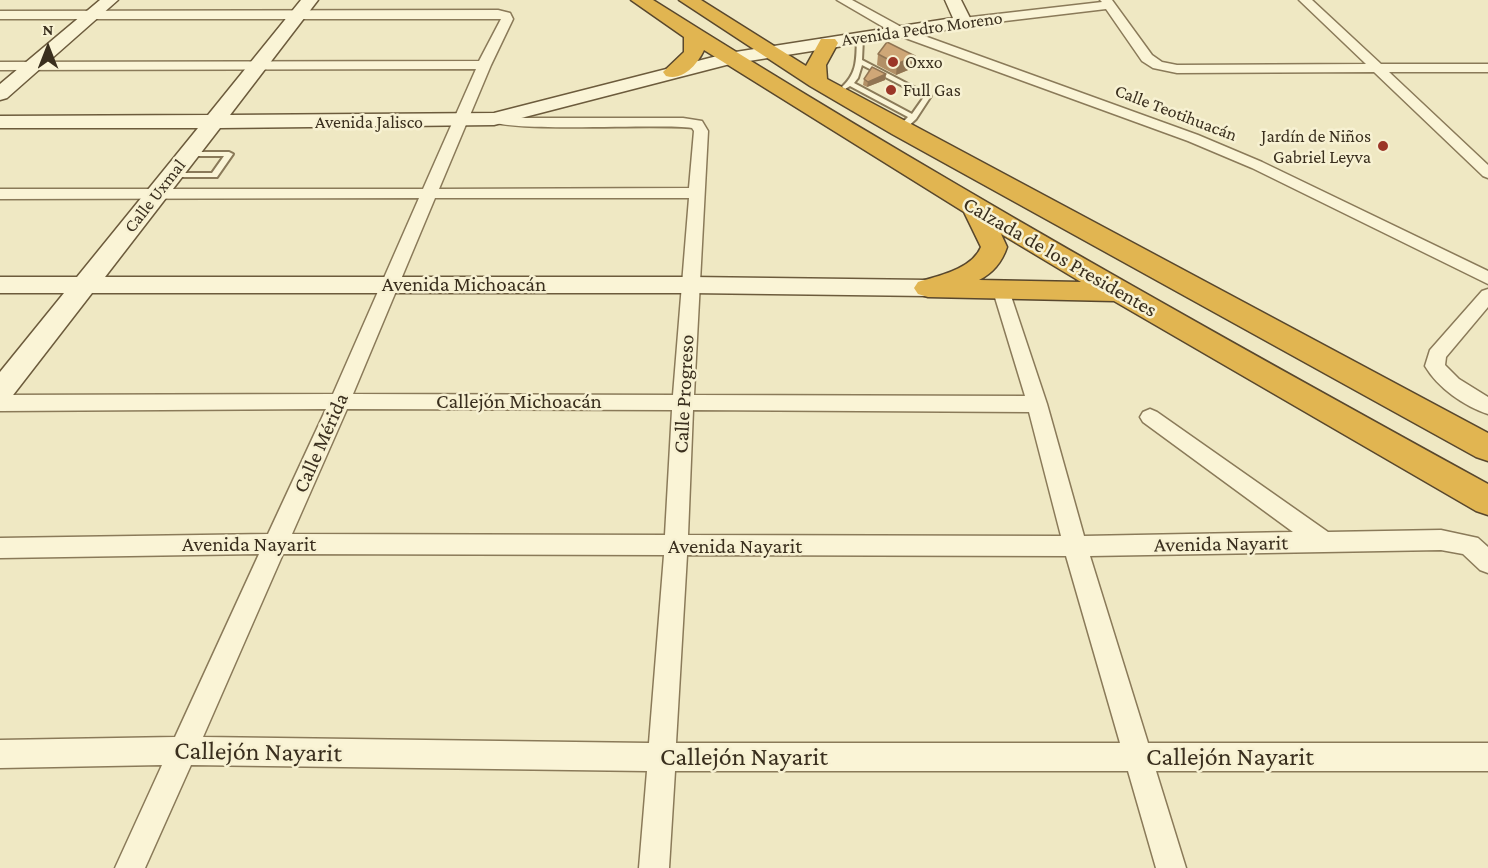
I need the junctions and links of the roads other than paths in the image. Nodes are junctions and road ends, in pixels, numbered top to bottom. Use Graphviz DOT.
graph roads {
  1 [pos="110,0"];
  2 [pos="640,0"];
  3 [pos="688,0"];
  4 [pos="843,0"];
  5 [pos="953,0"];
  6 [pos="1305,0"];
  7 [pos="1107,3"];
  8 [pos="304,8"];
  9 [pos="0,15"];
  10 [pos="94,15"];
  11 [pos="963,22"];
  12 [pos="901,32"];
  13 [pos="693,35"];
  14 [pos="860,38"];
  15 [pos="828,43"];
  16 [pos="771,51"];
  17 [pos="729,59"];
  18 [pos="859,61"];
  19 [pos="484,65"];
  20 [pos="0,66"];
  21 [pos="33,66"];
  22 [pos="257,66"];
  23 [pos="1375,68"];
  24 [pos="1488,68"];
  25 [pos="673,72"];
  26 [pos="834,86"];
  27 [pos="0,94"];
  28 [pos="494,118"];
  29 [pos="461,121"];
  30 [pos="0,122"];
  31 [pos="212,123"];
  32 [pos="906,123"];
  33 [pos="188,154"];
  34 [pos="1488,173"];
  35 [pos="171,175"];
  36 [pos="429,192"];
  37 [pos="696,193"];
  38 [pos="0,194"];
  39 [pos="156,194"];
  40 [pos="975,208"];
  41 [pos="1488,278"];
  42 [pos="0,285"];
  43 [pos="86,285"];
  44 [pos="390,285"];
  45 [pos="691,285"];
  46 [pos="928,288"];
  47 [pos="1002,291"];
  48 [pos="1119,292"];
  49 [pos="1488,295"];
  50 [pos="0,392"];
  51 [pos="340,401"];
  52 [pos="0,403"];
  53 [pos="683,403"];
  54 [pos="1037,404"];
  55 [pos="1488,406"];
  56 [pos="1149,417"];
  57 [pos="1488,448"];
  58 [pos="1488,501"];
  59 [pos="1324,542"];
  60 [pos="276,544"];
  61 [pos="1075,546"];
  62 [pos="676,547"];
  63 [pos="0,548"];
  64 [pos="1488,563"];
  65 [pos="182,751"];
  66 [pos="0,754"];
  67 [pos="660,757"];
  68 [pos="1137,758"];
  69 [pos="1488,758"];
  70 [pos="130,868"];
  71 [pos="654,868"];
  72 [pos="1171,868"];
  1 -- 10 [label="street"];
  2 -- 13 [label="highway, Calzada de los Presidentes"];
  3 -- 16 [label="highway, Calzada de los Presidentes"];
  4 -- 12 [label="street, Calle Teotihuacán"];
  5 -- 11 [label="street"];
  6 -- 23 [label="street"];
  7 -- 11 [label="street, Avenida Pedro Moreno"];
  7 -- 23 [label="street"];
  8 -- 10 [label="street"];
  8 -- 19 [label="street, Calle Mérida"];
  8 -- 22 [label="street, Calle Uxmal"];
  9 -- 10 [label="street"];
  10 -- 21 [label="street"];
  11 -- 12 [label="street, Avenida Pedro Moreno"];
  12 -- 14 [label="street, Avenida Pedro Moreno"];
  12 -- 41 [label="street, Calle Teotihuacán"];
  13 -- 17 [label="highway, Calzada de los Presidentes"];
  13 -- 25 [label="highway"];
  14 -- 15 [label="street, Avenida Pedro Moreno"];
  14 -- 18 [label="lane"];
  15 -- 16 [label="street, Avenida Pedro Moreno"];
  15 -- 26 [label="highway"];
  16 -- 17 [label="street, Avenida Pedro Moreno"];
  16 -- 26 [label="highway, Calzada de los Presidentes"];
  17 -- 25 [label="street, Avenida Jalisco"];
  17 -- 40 [label="highway, Calzada de los Presidentes"];
  18 -- 26 [label="lane"];
  18 -- 32 [label="lane"];
  19 -- 22 [label="street"];
  19 -- 29 [label="street, Calle Mérida"];
  20 -- 21 [label="street"];
  21 -- 22 [label="street"];
  21 -- 27 [label="street"];
  22 -- 31 [label="street, Calle Uxmal"];
  23 -- 24 [label="street"];
  23 -- 34 [label="street"];
  25 -- 28 [label="street, Avenida Jalisco"];
  26 -- 32 [label="highway, Calzada de los Presidentes"];
  28 -- 29 [label="street, Avenida Jalisco"];
  28 -- 37 [label="street, Calle Progreso"];
  29 -- 31 [label="street, Avenida Jalisco"];
  29 -- 36 [label="street, Calle Mérida"];
  30 -- 31 [label="street, Avenida Jalisco"];
  31 -- 33 [label="street, Calle Uxmal"];
  32 -- 57 [label="highway, Calzada de los Presidentes"];
  33 -- 35 [label="street, Calle Uxmal"];
  33 -- 35 [label="lane"];
  35 -- 39 [label="street, Calle Uxmal"];
  36 -- 37 [label="street"];
  36 -- 39 [label="street"];
  36 -- 44 [label="street, Calle Mérida"];
  37 -- 45 [label="street, Calle Progreso"];
  38 -- 39 [label="street"];
  39 -- 43 [label="street, Calle Uxmal"];
  40 -- 46 [label="highway"];
  40 -- 48 [label="highway, Calzada de los Presidentes"];
  42 -- 43 [label="street, Avenida Michoacán"];
  43 -- 44 [label="street, Avenida Michoacán"];
  43 -- 50 [label="street, Calle Uxmal"];
  44 -- 45 [label="street, Avenida Michoacán"];
  44 -- 51 [label="street, Calle Mérida"];
  45 -- 46 [label="street, Avenida Michoacán"];
  45 -- 53 [label="street, Calle Progreso"];
  46 -- 47 [label="highway"];
  47 -- 48 [label="highway"];
  47 -- 54 [label="street"];
  48 -- 58 [label="highway, Calzada de los Presidentes"];
  49 -- 55 [label="street"];
  51 -- 52 [label="street, Callejón Michoacán"];
  51 -- 53 [label="street, Callejón Michoacán"];
  51 -- 60 [label="street, Calle Mérida"];
  53 -- 54 [label="street, Callejón Michoacán"];
  53 -- 62 [label="street, Calle Progreso"];
  54 -- 61 [label="street"];
  56 -- 59 [label="street"];
  59 -- 61 [label="street, Avenida Nayarit"];
  59 -- 64 [label="street, Avenida Nayarit"];
  60 -- 62 [label="street, Avenida Nayarit"];
  60 -- 63 [label="street, Avenida Nayarit"];
  60 -- 65 [label="street, Calle Mérida"];
  61 -- 62 [label="street, Avenida Nayarit"];
  61 -- 68 [label="street"];
  62 -- 67 [label="street, Calle Progreso"];
  65 -- 66 [label="street, Callejón Nayarit"];
  65 -- 67 [label="street, Callejón Nayarit"];
  65 -- 70 [label="street, Calle Mérida"];
  67 -- 68 [label="street, Callejón Nayarit"];
  67 -- 71 [label="street, Calle Progreso"];
  68 -- 69 [label="street, Callejón Nayarit"];
  68 -- 72 [label="street"];
}
